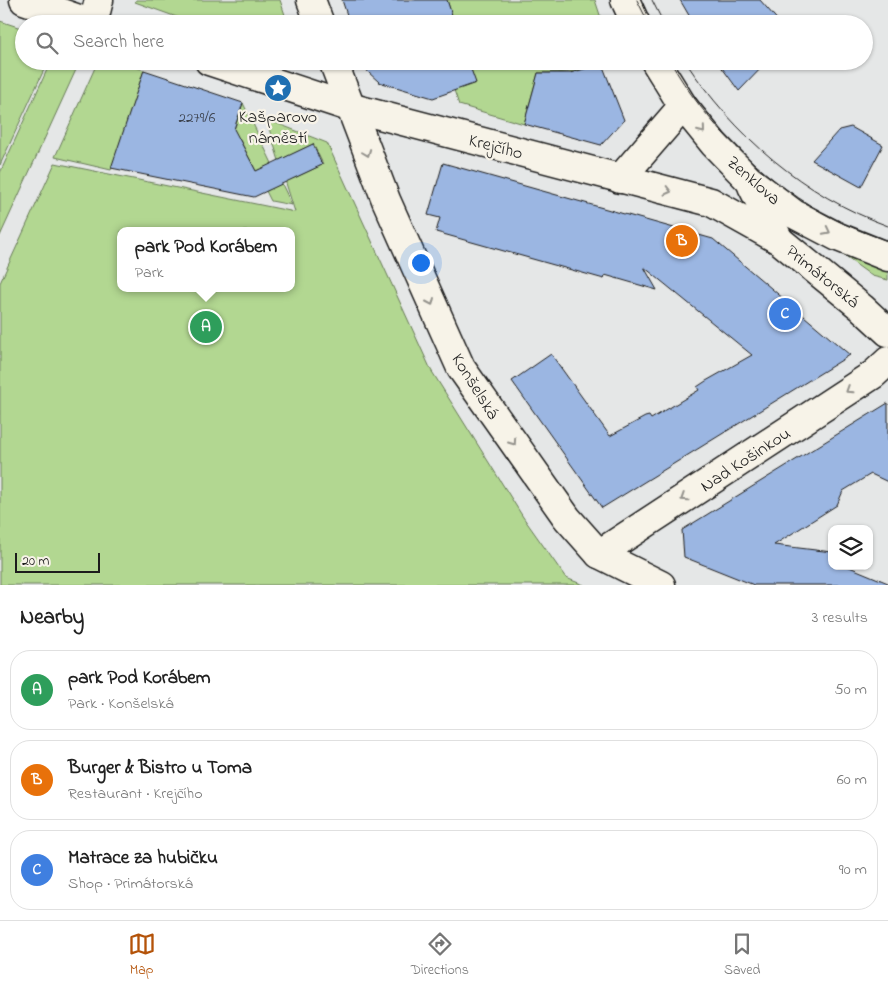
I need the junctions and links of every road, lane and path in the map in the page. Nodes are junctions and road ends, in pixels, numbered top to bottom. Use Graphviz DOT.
graph roads {
  1 [pos="24,0"];
  2 [pos="99,0"];
  3 [pos="311,0"];
  4 [pos="625,0"];
  5 [pos="67,15"];
  6 [pos="95,15"];
  7 [pos="317,15"];
  8 [pos="632,15"];
  9 [pos="236,70"];
  10 [pos="336,70"];
  11 [pos="661,70"];
  12 [pos="683,106"];
  13 [pos="349,107"];
  14 [pos="620,179"];
  15 [pos="749,180"];
  16 [pos="779,240"];
  17 [pos="888,257"];
  18 [pos="888,332"];
  19 [pos="888,361"];
  20 [pos="599,554"];
  21 [pos="661,585"];
  1 -- 5 [label="street"];
  2 -- 6 [label="street"];
  3 -- 7 [label="street"];
  4 -- 8 [label="street"];
  9 -- 13 [label="street, Krejčího"];
  10 -- 13 [label="street"];
  11 -- 12 [label="street, Zenklova"];
  12 -- 14 [label="street"];
  12 -- 15 [label="street, Zenklova, one-way"];
  13 -- 14 [label="street, Krejčího"];
  13 -- 20 [label="street, Konšelská, one-way"];
  14 -- 16 [label="street, Krejčího, one-way"];
  15 -- 16 [label="street"];
  15 -- 17 [label="street, Zenklova, one-way"];
  16 -- 18 [label="street, Primátorská"];
  19 -- 20 [label="street, Nad Košinkou, one-way"];
  20 -- 21 [label="street, Konšelská"];
}
